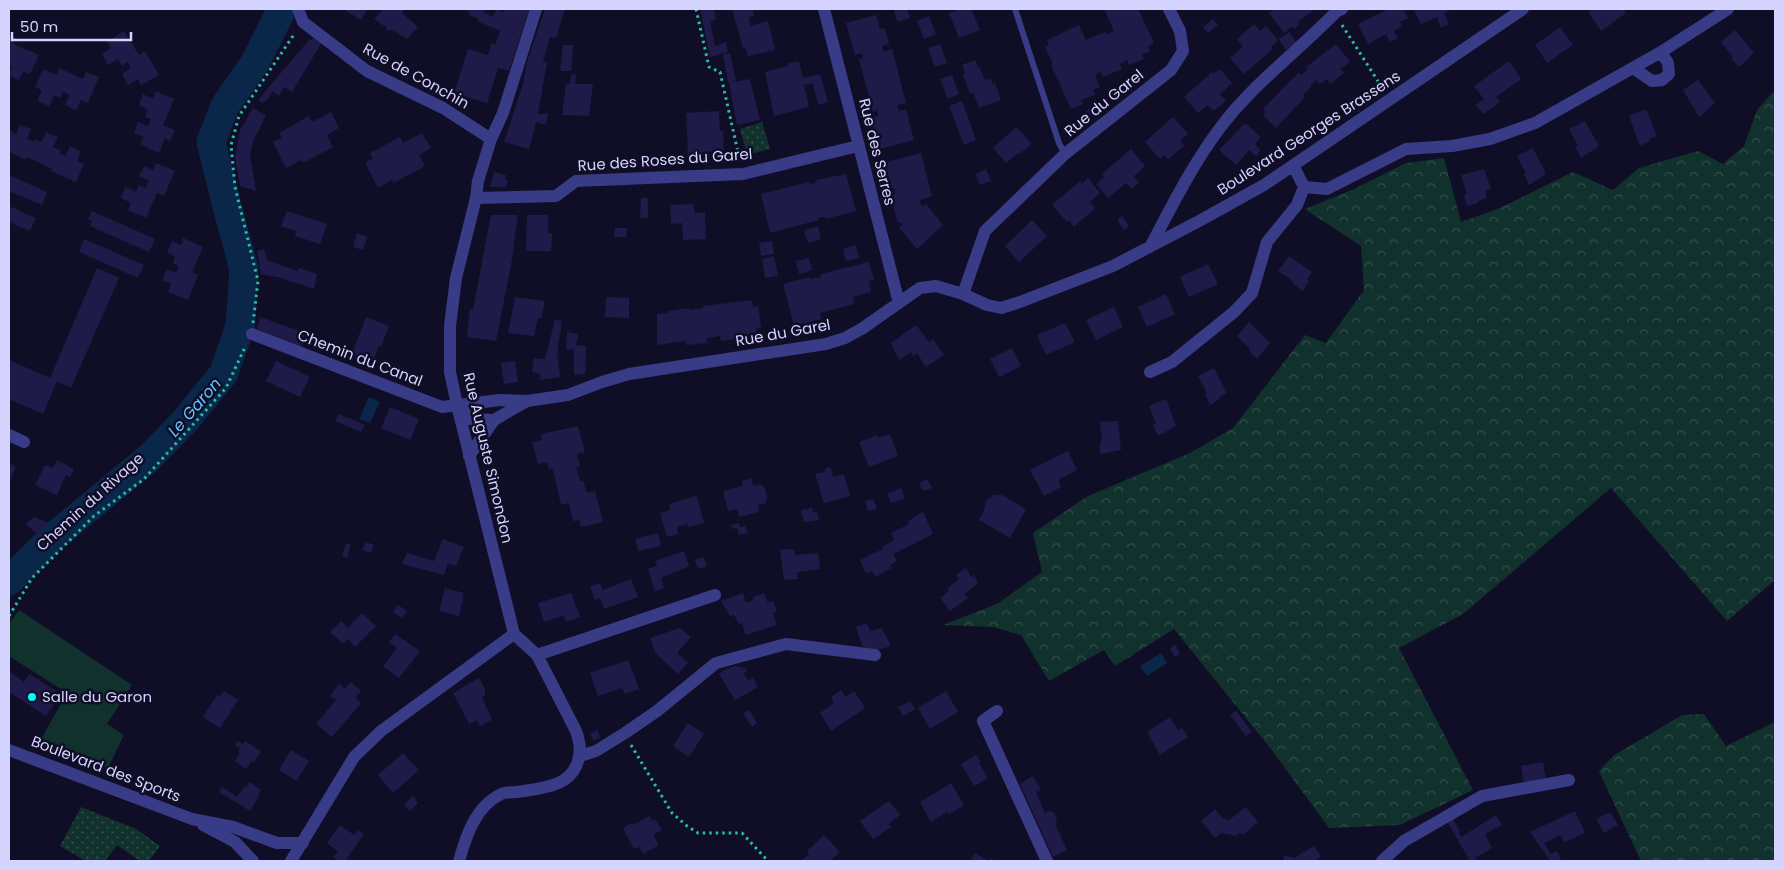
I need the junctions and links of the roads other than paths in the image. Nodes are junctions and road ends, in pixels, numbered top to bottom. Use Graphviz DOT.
graph roads {
  1 [pos="298,9"];
  2 [pos="536,9"];
  3 [pos="824,9"];
  4 [pos="1015,9"];
  5 [pos="1169,9"];
  6 [pos="1523,9"];
  7 [pos="1728,9"];
  8 [pos="1338,10"];
  9 [pos="1661,52"];
  10 [pos="1633,68"];
  11 [pos="491,139"];
  12 [pos="858,146"];
  13 [pos="1065,154"];
  14 [pos="1293,165"];
  15 [pos="1304,187"];
  16 [pos="476,198"];
  17 [pos="1150,246"];
  18 [pos="962,294"];
  19 [pos="899,303"];
  20 [pos="252,334"];
  21 [pos="1150,372"];
  22 [pos="526,401"];
  23 [pos="457,406"];
  24 [pos="494,420"];
  25 [pos="9,435"];
  26 [pos="24,442"];
  27 [pos="469,456"];
  28 [pos="715,595"];
  29 [pos="514,634"];
  30 [pos="537,655"];
  31 [pos="875,655"];
  32 [pos="997,711"];
  33 [pos="9,750"];
  34 [pos="580,756"];
  35 [pos="1569,780"];
  36 [pos="192,819"];
  37 [pos="303,843"];
  38 [pos="254,861"];
  39 [pos="291,861"];
  40 [pos="459,861"];
  41 [pos="1047,861"];
  42 [pos="1382,861"];
  1 -- 11 [label="street, Rue de Conchin"];
  2 -- 11 [label="street, Rue Auguste Simondon"];
  3 -- 12 [label="street, Rue des Serres"];
  4 -- 13 [label="lane"];
  5 -- 13 [label="street, Rue du Garel"];
  6 -- 14 [label="street, Boulevard Georges Brassens"];
  7 -- 9 [label="street"];
  8 -- 17 [label="street"];
  9 -- 10 [label="street"];
  9 -- 10 [label="street"];
  10 -- 15 [label="street"];
  11 -- 16 [label="street, Rue Auguste Simondon"];
  12 -- 16 [label="street, Rue des Roses du Garel"];
  12 -- 19 [label="street, Rue des Serres"];
  13 -- 18 [label="street, Rue du Garel"];
  14 -- 15 [label="street"];
  14 -- 17 [label="street, Boulevard Georges Brassens"];
  15 -- 21 [label="street"];
  16 -- 23 [label="street, Rue Auguste Simondon"];
  17 -- 18 [label="street, Boulevard Georges Brassens"];
  18 -- 19 [label="street, Rue du Garel"];
  19 -- 22 [label="street, Rue du Garel"];
  20 -- 23 [label="street, Chemin du Canal"];
  22 -- 23 [label="street, Rue du Garel"];
  22 -- 24 [label="street"];
  23 -- 24 [label="street"];
  23 -- 27 [label="street, Rue Auguste Simondon"];
  24 -- 27 [label="street"];
  25 -- 26 [label="street"];
  27 -- 29 [label="street, Rue Auguste Simondon"];
  28 -- 30 [label="street"];
  29 -- 30 [label="street"];
  29 -- 37 [label="street"];
  30 -- 34 [label="street"];
  31 -- 34 [label="street"];
  32 -- 41 [label="street"];
  33 -- 36 [label="street, Boulevard des Sports"];
  34 -- 40 [label="street"];
  35 -- 42 [label="street"];
  36 -- 37 [label="street, Boulevard des Sports"];
  36 -- 38 [label="street, Boulevard des Sports"];
  37 -- 39 [label="street"];
}
